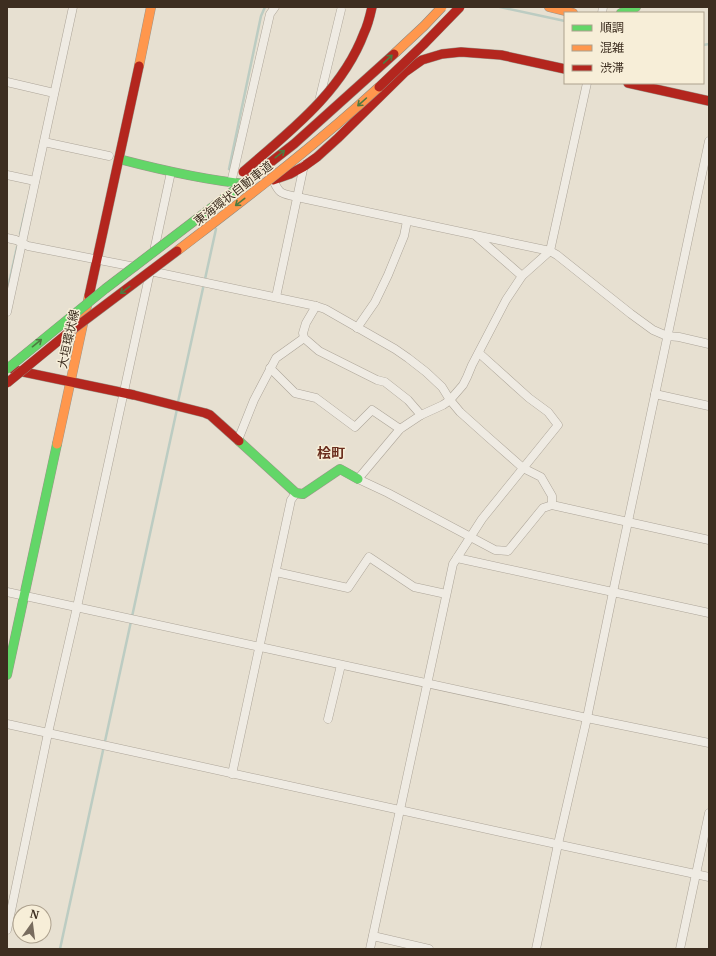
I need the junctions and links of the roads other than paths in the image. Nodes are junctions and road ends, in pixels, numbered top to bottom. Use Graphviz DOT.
graph roads {
  1 [pos="73,7"];
  2 [pos="151,7"];
  3 [pos="275,7"];
  4 [pos="372,7"];
  5 [pos="442,7"];
  6 [pos="460,7"];
  7 [pos="468,7"];
  8 [pos="549,7"];
  9 [pos="636,7"];
  10 [pos="341,10"];
  11 [pos="569,12"];
  12 [pos="624,12"];
  13 [pos="564,69"];
  14 [pos="389,78"];
  15 [pos="7,82"];
  16 [pos="587,84"];
  17 [pos="632,84"];
  18 [pos="54,93"];
  19 [pos="709,101"];
  20 [pos="709,141"];
  21 [pos="44,142"];
  22 [pos="109,156"];
  23 [pos="119,159"];
  24 [pos="304,167"];
  25 [pos="171,172"];
  26 [pos="7,175"];
  27 [pos="273,180"];
  28 [pos="35,181"];
  29 [pos="232,183"];
  30 [pos="297,197"];
  31 [pos="407,221"];
  32 [pos="475,235"];
  33 [pos="7,238"];
  34 [pos="22,243"];
  35 [pos="550,251"];
  36 [pos="97,260"];
  37 [pos="150,271"];
  38 [pos="522,276"];
  39 [pos="105,289"];
  40 [pos="276,298"];
  41 [pos="316,306"];
  42 [pos="7,312"];
  43 [pos="357,328"];
  44 [pos="667,336"];
  45 [pos="304,338"];
  46 [pos="709,344"];
  47 [pos="479,353"];
  48 [pos="270,368"];
  49 [pos="7,369"];
  50 [pos="70,382"];
  51 [pos="7,383"];
  52 [pos="123,393"];
  53 [pos="655,394"];
  54 [pos="450,400"];
  55 [pos="709,406"];
  56 [pos="421,415"];
  57 [pos="400,429"];
  58 [pos="238,440"];
  59 [pos="523,468"];
  60 [pos="358,478"];
  61 [pos="296,493"];
  62 [pos="552,505"];
  63 [pos="628,522"];
  64 [pos="470,537"];
  65 [pos="709,540"];
  66 [pos="457,558"];
  67 [pos="276,572"];
  68 [pos="7,592"];
  69 [pos="613,592"];
  70 [pos="446,594"];
  71 [pos="24,596"];
  72 [pos="77,607"];
  73 [pos="709,613"];
  74 [pos="259,647"];
  75 [pos="341,665"];
  76 [pos="7,675"];
  77 [pos="427,683"];
  78 [pos="587,718"];
  79 [pos="328,719"];
  80 [pos="7,724"];
  81 [pos="48,734"];
  82 [pos="709,743"];
  83 [pos="232,774"];
  84 [pos="399,811"];
  85 [pos="709,813"];
  86 [pos="558,844"];
  87 [pos="696,874"];
  88 [pos="709,877"];
  89 [pos="7,930"];
  90 [pos="373,936"];
  91 [pos="370,949"];
  92 [pos="429,949"];
  93 [pos="536,949"];
  94 [pos="680,949"];
  1 -- 18 [label="street"];
  2 -- 23 [label="main road, 大垣環状線"];
  3 -- 29 [label="street"];
  4 -- 39 [label="main road, bridge"];
  39 -- 5 [label="main road, 東海環状自動車道, one-way, bridge"];
  6 -- 14 [label="main road, 東海環状自動車道, bridge"];
  7 -- 14 [label="main road, bridge"];
  8 -- 11 [label="main road"];
  9 -- 12 [label="main road"];
  10 -- 24 [label="street"];
  13 -- 24 [label="main road"];
  14 -- 51 [label="main road, 東海環状自動車道, one-way, bridge"];
  15 -- 18 [label="street"];
  16 -- 35 [label="street"];
  17 -- 19 [label="main road"];
  18 -- 21 [label="street"];
  20 -- 44 [label="street"];
  21 -- 22 [label="street"];
  21 -- 28 [label="street"];
  23 -- 25 [label="main road"];
  23 -- 36 [label="main road, 大垣環状線"];
  24 -- 27 [label="main road"];
  24 -- 30 [label="street"];
  25 -- 29 [label="main road"];
  25 -- 37 [label="street"];
  26 -- 28 [label="street"];
  27 -- 29 [label="main road"];
  27 -- 30 [label="street"];
  28 -- 34 [label="street"];
  30 -- 31 [label="street"];
  30 -- 40 [label="street"];
  31 -- 32 [label="street"];
  31 -- 43 [label="street"];
  32 -- 35 [label="street"];
  32 -- 38 [label="street"];
  33 -- 34 [label="street"];
  34 -- 36 [label="street"];
  34 -- 42 [label="street"];
  35 -- 38 [label="street"];
  35 -- 44 [label="street"];
  36 -- 37 [label="street"];
  36 -- 50 [label="main road, 大垣環状線"];
  37 -- 40 [label="street"];
  37 -- 52 [label="street"];
  38 -- 47 [label="street"];
  49 -- 39 [label="main road, 東海環状自動車道, one-way, bridge"];
  40 -- 41 [label="street"];
  41 -- 43 [label="street"];
  41 -- 45 [label="street"];
  43 -- 54 [label="street"];
  44 -- 46 [label="street"];
  44 -- 53 [label="street"];
  45 -- 48 [label="street"];
  45 -- 56 [label="street"];
  47 -- 54 [label="street"];
  47 -- 59 [label="street"];
  48 -- 57 [label="street"];
  48 -- 58 [label="street"];
  49 -- 50 [label="main road"];
  50 -- 52 [label="main road"];
  50 -- 71 [label="main road, 大垣環状線"];
  52 -- 58 [label="main road"];
  52 -- 72 [label="street"];
  53 -- 55 [label="street"];
  53 -- 63 [label="street"];
  54 -- 56 [label="street"];
  54 -- 59 [label="street"];
  56 -- 57 [label="street"];
  57 -- 60 [label="street"];
  58 -- 61 [label="main road"];
  59 -- 62 [label="street"];
  59 -- 64 [label="street"];
  60 -- 61 [label="main road"];
  60 -- 64 [label="street"];
  61 -- 67 [label="street"];
  62 -- 63 [label="street"];
  62 -- 64 [label="street"];
  63 -- 65 [label="street"];
  63 -- 69 [label="street"];
  64 -- 66 [label="street"];
  66 -- 69 [label="street"];
  66 -- 70 [label="street"];
  67 -- 70 [label="street"];
  67 -- 74 [label="street"];
  68 -- 71 [label="street"];
  69 -- 73 [label="street"];
  69 -- 78 [label="street"];
  70 -- 77 [label="street"];
  71 -- 72 [label="street"];
  71 -- 76 [label="main road, 大垣環状線"];
  72 -- 74 [label="street"];
  72 -- 81 [label="street"];
  74 -- 75 [label="street"];
  74 -- 83 [label="street"];
  75 -- 77 [label="street"];
  75 -- 79 [label="street"];
  77 -- 78 [label="street"];
  77 -- 84 [label="street"];
  78 -- 82 [label="street"];
  78 -- 86 [label="street"];
  80 -- 81 [label="street"];
  81 -- 83 [label="street"];
  81 -- 89 [label="street"];
  83 -- 84 [label="street"];
  84 -- 86 [label="street"];
  84 -- 90 [label="street"];
  85 -- 87 [label="street"];
  86 -- 87 [label="street"];
  86 -- 93 [label="street"];
  87 -- 88 [label="street"];
  87 -- 94 [label="street"];
  90 -- 91 [label="street"];
  90 -- 92 [label="street"];
}
